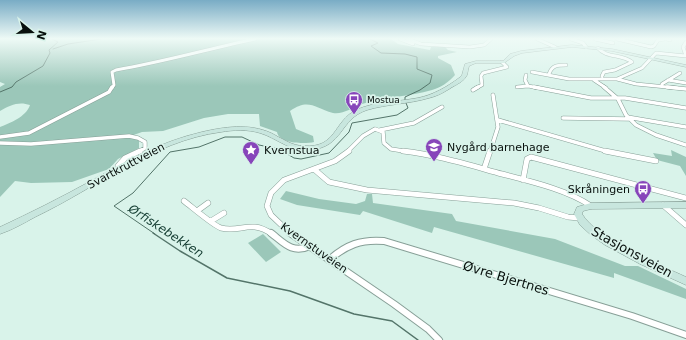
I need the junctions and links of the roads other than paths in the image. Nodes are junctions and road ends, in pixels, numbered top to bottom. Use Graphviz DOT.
graph roads {
  1 [pos="185,55"];
  2 [pos="511,55"];
  3 [pos="612,55"];
  4 [pos="630,55"];
  5 [pos="655,55"];
  6 [pos="675,55"];
  7 [pos="686,56"];
  8 [pos="650,59"];
  9 [pos="502,62"];
  10 [pos="566,65"];
  11 [pos="686,66"];
  12 [pos="532,72"];
  13 [pos="680,73"];
  14 [pos="549,74"];
  15 [pos="526,75"];
  16 [pos="602,76"];
  17 [pos="617,79"];
  18 [pos="594,80"];
  19 [pos="668,80"];
  20 [pos="686,83"];
  21 [pos="528,86"];
  22 [pos="662,86"];
  23 [pos="517,87"];
  24 [pos="686,89"];
  25 [pos="473,90"];
  26 [pos="493,95"];
  27 [pos="617,98"];
  28 [pos="442,107"];
  29 [pos="686,108"];
  30 [pos="563,118"];
  31 [pos="628,118"];
  32 [pos="498,120"];
  33 [pos="686,127"];
  34 [pos="380,130"];
  35 [pos="0,137"];
  36 [pos="0,143"];
  37 [pos="686,146"];
  38 [pos="656,161"];
  39 [pos="120,168"];
  40 [pos="484,169"];
  41 [pos="314,170"];
  42 [pos="523,180"];
  43 [pos="686,198"];
  44 [pos="184,201"];
  45 [pos="208,203"];
  46 [pos="663,205"];
  47 [pos="686,205"];
  48 [pos="591,206"];
  49 [pos="197,211"];
  50 [pos="224,213"];
  51 [pos="579,218"];
  52 [pos="211,221"];
  53 [pos="686,225"];
  54 [pos="0,230"];
  55 [pos="310,246"];
  56 [pos="329,260"];
  57 [pos="686,280"];
  58 [pos="686,335"];
  59 [pos="439,340"];
  1 -- 35 [label="street"];
  2 -- 9 [label="street"];
  3 -- 16 [label="street"];
  4 -- 8 [label="street"];
  5 -- 8 [label="street"];
  6 -- 7 [label="street"];
  8 -- 11 [label="street"];
  8 -- 17 [label="street"];
  9 -- 25 [label="street"];
  9 -- 39 [label="street, Svartkruttveien"];
  10 -- 14 [label="street"];
  12 -- 14 [label="street"];
  13 -- 19 [label="street"];
  14 -- 18 [label="street"];
  15 -- 21 [label="street"];
  17 -- 18 [label="street"];
  17 -- 22 [label="street"];
  18 -- 27 [label="street"];
  19 -- 20 [label="street"];
  19 -- 22 [label="street"];
  21 -- 23 [label="street"];
  21 -- 27 [label="street"];
  22 -- 24 [label="street"];
  26 -- 32 [label="street"];
  27 -- 29 [label="street"];
  27 -- 31 [label="street"];
  28 -- 34 [label="street, Kvernstuveien"];
  30 -- 31 [label="street"];
  31 -- 33 [label="street"];
  31 -- 37 [label="street"];
  32 -- 38 [label="street"];
  32 -- 40 [label="street"];
  34 -- 40 [label="street"];
  34 -- 41 [label="street, Kvernstuveien"];
  36 -- 39 [label="street"];
  39 -- 54 [label="street, Svartkruttveien"];
  40 -- 42 [label="street"];
  41 -- 51 [label="street"];
  41 -- 55 [label="street, Kvernstuveien"];
  42 -- 43 [label="street"];
  42 -- 48 [label="street"];
  44 -- 49 [label="street"];
  45 -- 49 [label="street"];
  46 -- 47 [label="street"];
  46 -- 48 [label="street"];
  46 -- 53 [label="street"];
  48 -- 51 [label="street"];
  49 -- 52 [label="street"];
  50 -- 52 [label="street"];
  51 -- 57 [label="street, Stasjonsveien"];
  52 -- 55 [label="street"];
  55 -- 56 [label="street, Kvernstuveien"];
  56 -- 58 [label="street, Øvre Bjertnes"];
  56 -- 59 [label="street, Kvernstuveien"];
}
